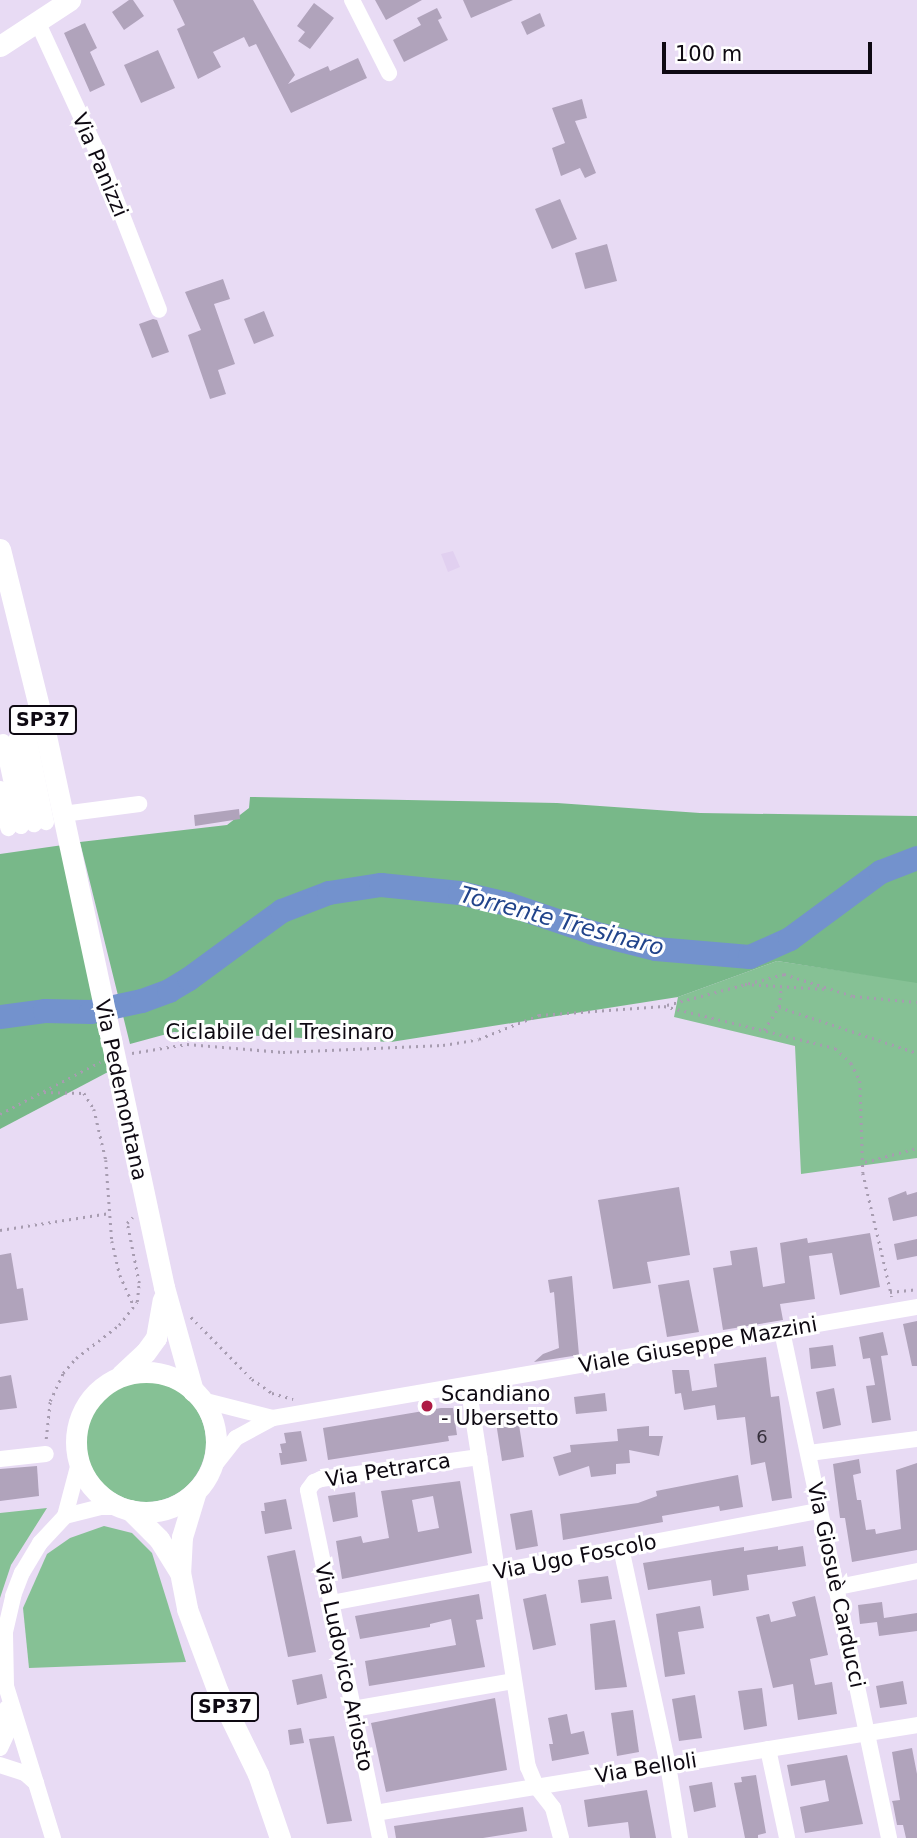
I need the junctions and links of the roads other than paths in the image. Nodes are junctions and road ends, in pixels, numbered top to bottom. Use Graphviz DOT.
graph roads {
  1 [pos="70,0"];
  2 [pos="352,0"];
  3 [pos="37,21"];
  4 [pos="0,46"];
  5 [pos="389,73"];
  6 [pos="159,310"];
  7 [pos="0,549"];
  8 [pos="0,789"];
  9 [pos="139,804"];
  10 [pos="35,823"];
  11 [pos="164,1287"];
  12 [pos="917,1307"];
  13 [pos="782,1331"];
  14 [pos="118,1377"];
  15 [pos="468,1385"];
  16 [pos="198,1395"];
  17 [pos="273,1418"];
  18 [pos="917,1439"];
  19 [pos="809,1453"];
  20 [pos="46,1454"];
  21 [pos="479,1457"];
  22 [pos="0,1459"];
  23 [pos="79,1464"];
  24 [pos="210,1471"];
  25 [pos="196,1491"];
  26 [pos="307,1497"];
  27 [pos="125,1509"];
  28 [pos="818,1511"];
  29 [pos="65,1516"];
  30 [pos="621,1548"];
  31 [pos="917,1571"];
  32 [pos="180,1572"];
  33 [pos="498,1573"];
  34 [pos="838,1587"];
  35 [pos="331,1603"];
  36 [pos="514,1681"];
  37 [pos="7,1692"];
  38 [pos="352,1709"];
  39 [pos="917,1725"];
  40 [pos="867,1734"];
  41 [pos="0,1748"];
  42 [pos="768,1749"];
  43 [pos="27,1757"];
  44 [pos="0,1763"];
  45 [pos="668,1765"];
  46 [pos="36,1783"];
  47 [pos="536,1786"];
  48 [pos="375,1813"];
  49 [pos="54,1838"];
  50 [pos="280,1838"];
  51 [pos="380,1838"];
  52 [pos="561,1838"];
  53 [pos="680,1838"];
  54 [pos="788,1838"];
  55 [pos="889,1838"];
  1 -- 3 [label="main road"];
  2 -- 5 [label="street"];
  3 -- 4 [label="main road"];
  3 -- 6 [label="street, Via Panizzi"];
  7 -- 10 [label="main road, SP37"];
  8 -- 10 [label="street"];
  9 -- 10 [label="street"];
  10 -- 10 [label="street"];
  10 -- 11 [label="main road, Via Pedemontana / SP37"];
  11 -- 14 [label="main road, Via Pedemontana"];
  11 -- 16 [label="main road, Via Pedemontana / SP37"];
  12 -- 13 [label="street, Viale Giuseppe Mazzini"];
  13 -- 15 [label="street, Viale Giuseppe Mazzini"];
  13 -- 19 [label="street, Via Giosuè Carducci"];
  14 -- 16 [label="main road, Via Pedemontana"];
  14 -- 23 [label="main road, Via Pedemontana"];
  15 -- 17 [label="street, Viale Giuseppe Mazzini"];
  15 -- 21 [label="street"];
  16 -- 17 [label="street, Viale Giuseppe Mazzini"];
  16 -- 24 [label="main road, Via Pedemontana"];
  17 -- 24 [label="street, Viale Giuseppe Mazzini"];
  18 -- 19 [label="street"];
  19 -- 28 [label="street, Via Giosuè Carducci"];
  20 -- 22 [label="street"];
  21 -- 26 [label="street, Via Petrarca"];
  21 -- 33 [label="street"];
  23 -- 27 [label="main road, Via Pedemontana"];
  23 -- 29 [label="street"];
  24 -- 25 [label="main road, Via Pedemontana"];
  25 -- 27 [label="main road, Via Pedemontana"];
  25 -- 32 [label="main road, Via Pedemontana / SP37"];
  26 -- 35 [label="street, Via Ludovico Ariosto"];
  27 -- 29 [label="street"];
  27 -- 32 [label="main road, Via Pedemontana / SP37"];
  28 -- 30 [label="street, Via Ugo Foscolo"];
  28 -- 34 [label="street, Via Giosuè Carducci"];
  29 -- 37 [label="street"];
  30 -- 33 [label="street, Via Ugo Foscolo"];
  30 -- 45 [label="street"];
  31 -- 34 [label="street"];
  32 -- 50 [label="main road, Via Pedemontana / SP37"];
  33 -- 35 [label="street, Via Ugo Foscolo"];
  33 -- 36 [label="street"];
  34 -- 40 [label="street, Via Giosuè Carducci"];
  35 -- 38 [label="street, Via Ludovico Ariosto"];
  36 -- 38 [label="street"];
  36 -- 47 [label="street"];
  37 -- 41 [label="street"];
  37 -- 43 [label="street"];
  38 -- 48 [label="street, Via Ludovico Ariosto"];
  39 -- 40 [label="street, Via Belloli"];
  40 -- 42 [label="street, Via Belloli"];
  40 -- 55 [label="street, Via Giosuè Carducci"];
  42 -- 45 [label="street, Via Belloli"];
  42 -- 54 [label="street"];
  43 -- 44 [label="street"];
  43 -- 46 [label="street"];
  44 -- 46 [label="street"];
  45 -- 47 [label="street, Via Belloli"];
  45 -- 53 [label="street"];
  46 -- 49 [label="street"];
  47 -- 48 [label="street, Via Belloli"];
  47 -- 52 [label="street"];
  48 -- 51 [label="street, Via Ludovico Ariosto"];
}
